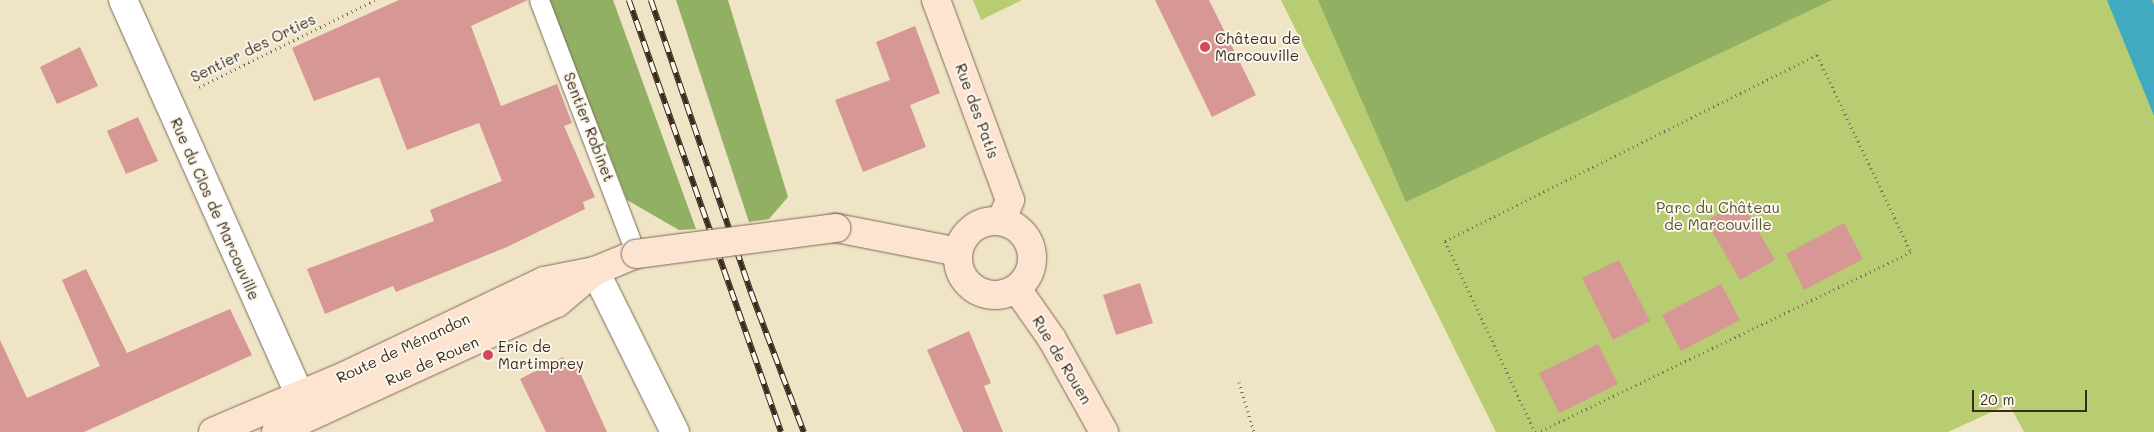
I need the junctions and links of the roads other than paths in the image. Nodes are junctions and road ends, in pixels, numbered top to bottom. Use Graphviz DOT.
graph roads {
  1 [pos="122,0"];
  2 [pos="539,0"];
  3 [pos="936,0"];
  4 [pos="1001,221"];
  5 [pos="958,252"];
  6 [pos="636,254"];
  7 [pos="594,271"];
  8 [pos="1017,289"];
  9 [pos="292,418"];
  10 [pos="213,432"];
  11 [pos="675,432"];
  12 [pos="1104,432"];
  1 -- 9 [label="street, Rue du Clos de Marcouville"];
  2 -- 6 [label="lane, Sentier Robinet"];
  3 -- 4 [label="main road, Rue des Patis"];
  4 -- 5 [label="main road"];
  4 -- 8 [label="main road"];
  5 -- 6 [label="main road, bridge"];
  5 -- 8 [label="main road"];
  6 -- 7 [label="main road"];
  7 -- 9 [label="main road, Route de Ménandon"];
  7 -- 11 [label="street"];
  8 -- 12 [label="main road, Rue de Rouen"];
  9 -- 10 [label="main road, Route de Ménandon"];
}
